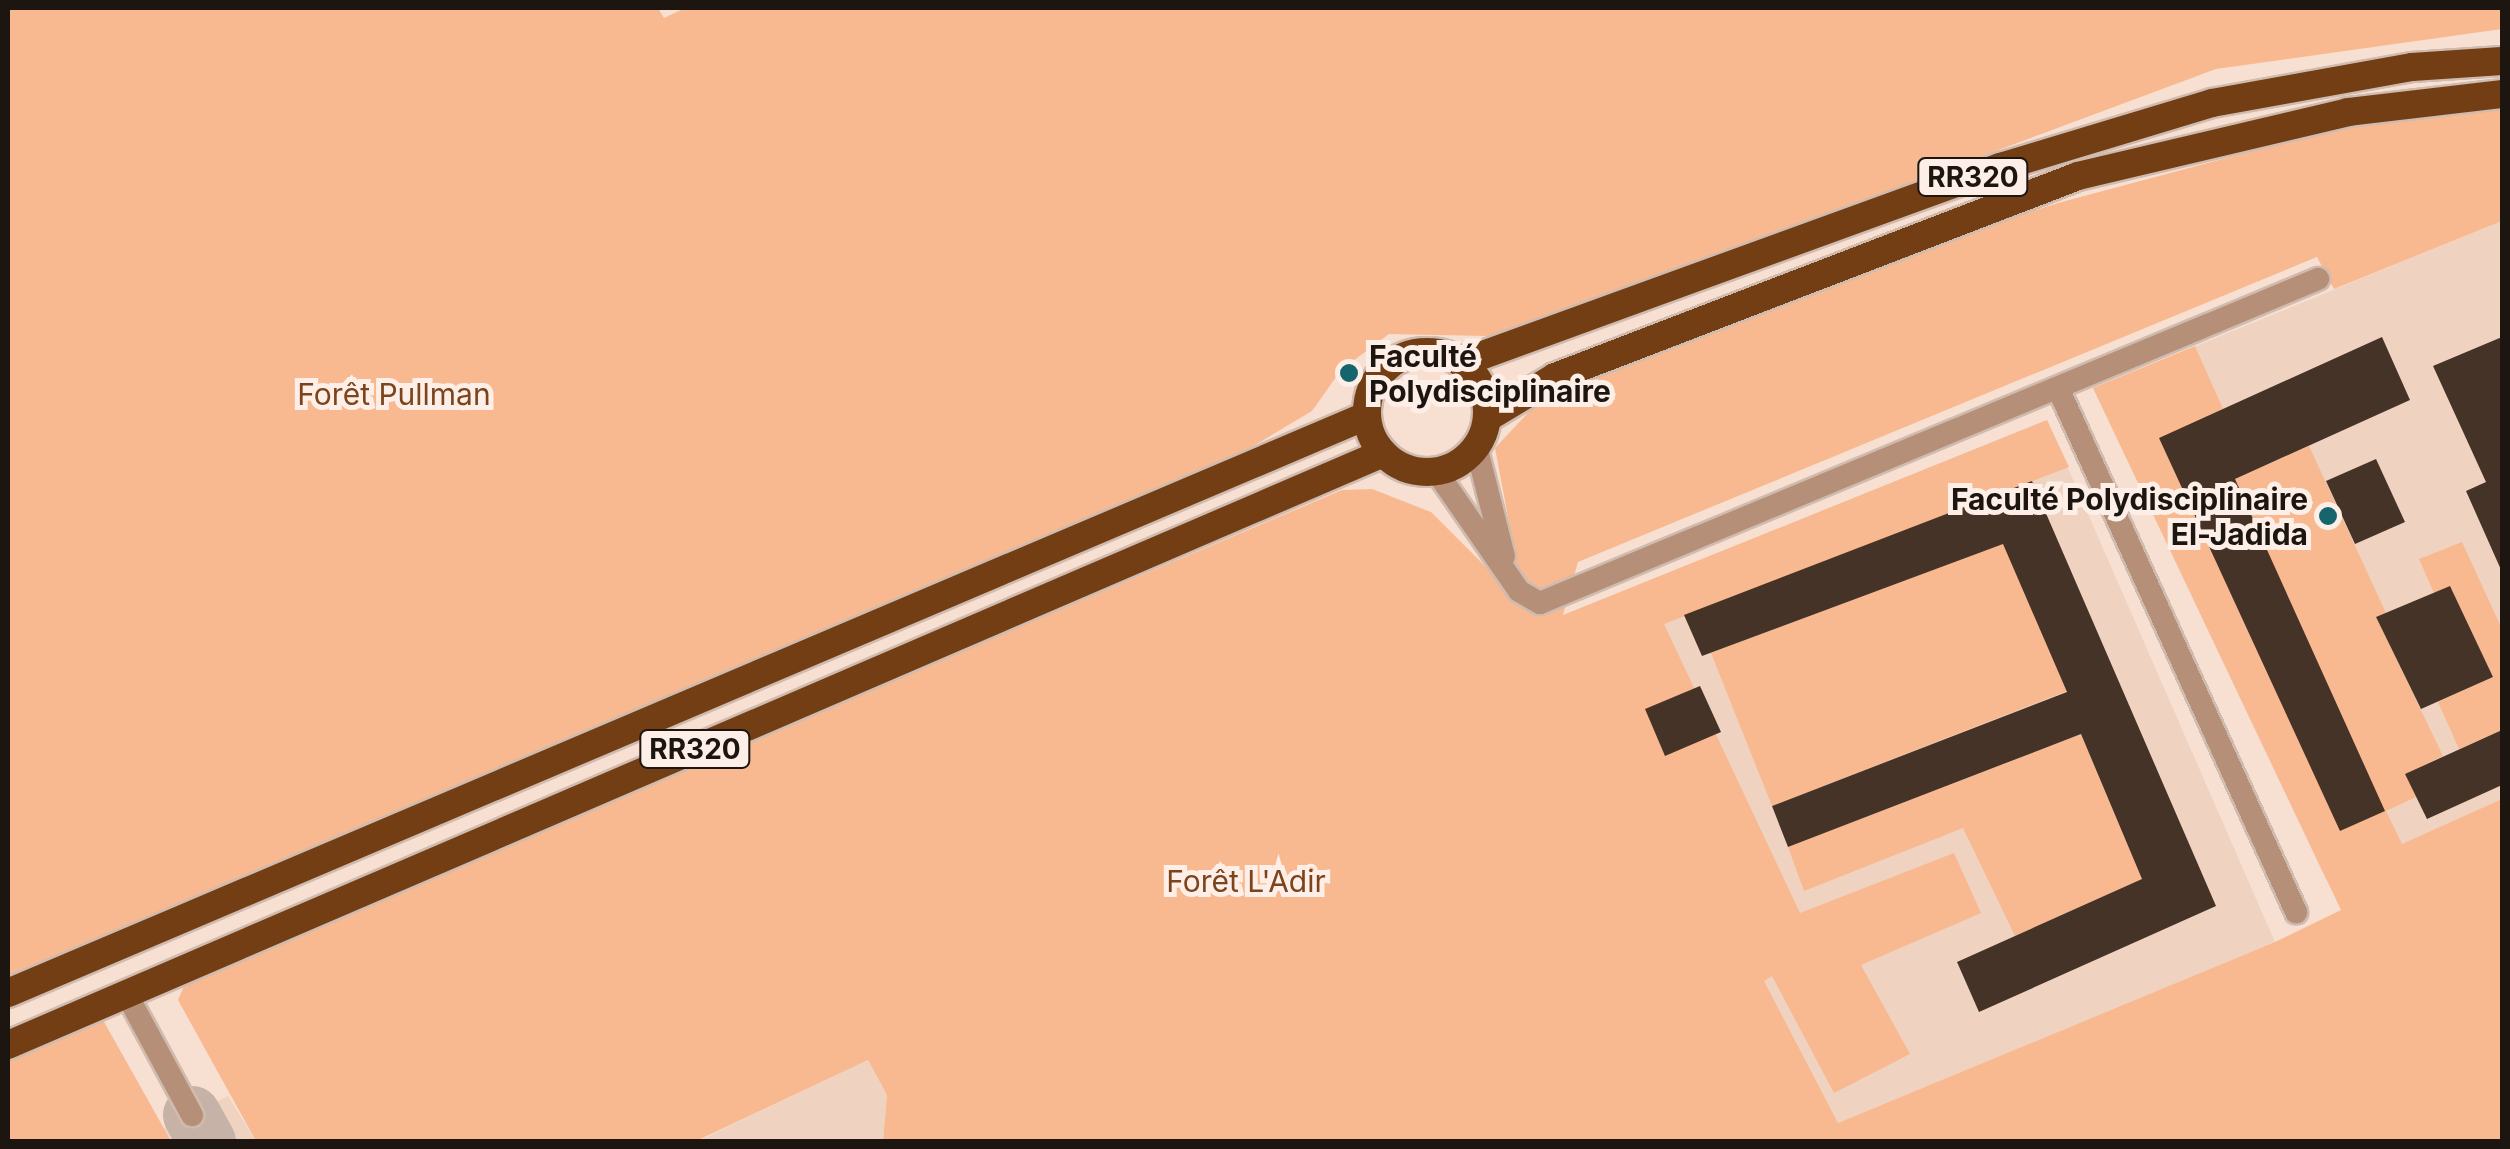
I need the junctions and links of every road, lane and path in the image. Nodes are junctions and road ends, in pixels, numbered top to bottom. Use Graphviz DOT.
graph roads {
  1 [pos="2502,61"];
  2 [pos="2502,94"];
  3 [pos="2318,279"];
  4 [pos="1461,363"];
  5 [pos="2058,388"];
  6 [pos="1366,416"];
  7 [pos="1487,418"];
  8 [pos="1476,446"];
  9 [pos="1383,453"];
  10 [pos="1436,471"];
  11 [pos="1508,570"];
  12 [pos="2296,912"];
  13 [pos="8,993"];
  14 [pos="126,993"];
  15 [pos="8,1045"];
  16 [pos="192,1114"];
  1 -- 4 [label="highway, RR320"];
  2 -- 7 [label="highway, RR320"];
  3 -- 5 [label="street"];
  4 -- 6 [label="highway, RR320"];
  4 -- 7 [label="highway"];
  5 -- 11 [label="street"];
  5 -- 12 [label="street"];
  6 -- 9 [label="highway"];
  6 -- 13 [label="highway, RR320"];
  7 -- 8 [label="highway"];
  8 -- 10 [label="highway"];
  8 -- 11 [label="street"];
  9 -- 10 [label="highway"];
  9 -- 14 [label="highway, RR320"];
  10 -- 11 [label="street"];
  14 -- 15 [label="highway, RR320"];
  14 -- 16 [label="street"];
}
